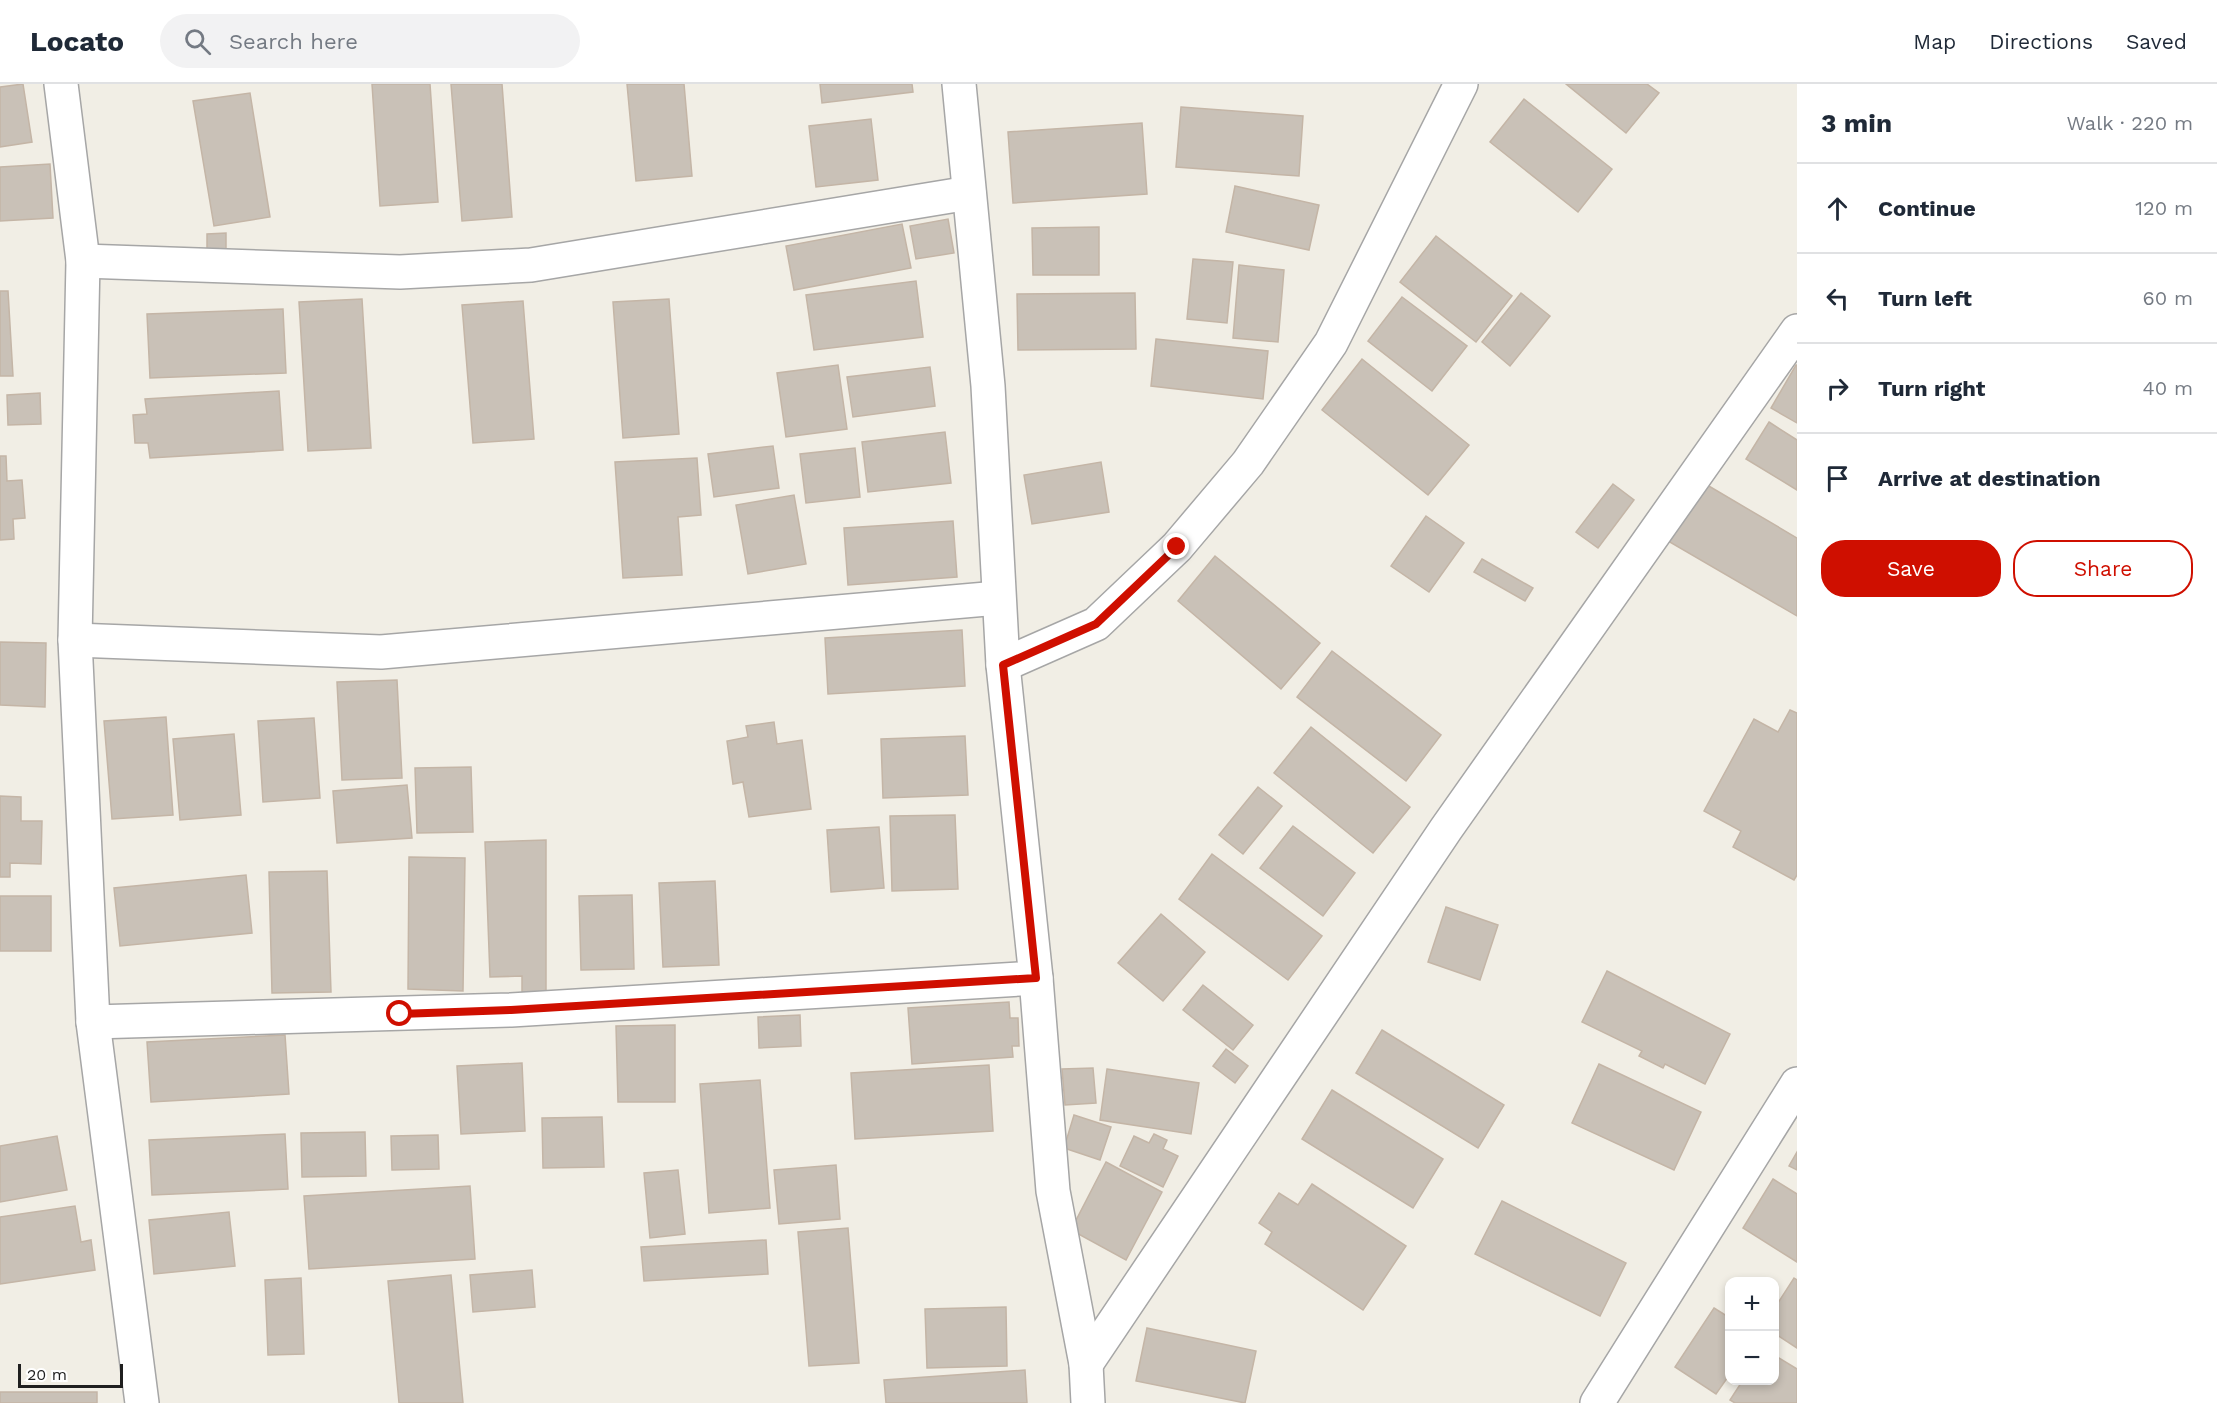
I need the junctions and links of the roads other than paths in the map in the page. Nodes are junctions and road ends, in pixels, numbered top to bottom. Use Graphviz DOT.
graph roads {
  1 [pos="61,84"];
  2 [pos="958,84"];
  3 [pos="1461,84"];
  4 [pos="969,193"];
  5 [pos="83,261"];
  6 [pos="1797,331"];
  7 [pos="998,598"];
  8 [pos="75,640"];
  9 [pos="1003,665"];
  10 [pos="1036,978"];
  11 [pos="93,1022"];
  12 [pos="1797,1084"];
  13 [pos="1086,1364"];
  14 [pos="142,1403"];
  15 [pos="1088,1403"];
  16 [pos="1597,1403"];
  1 -- 5 [label="street"];
  2 -- 4 [label="street"];
  3 -- 9 [label="street"];
  4 -- 5 [label="street"];
  4 -- 7 [label="street"];
  5 -- 8 [label="street"];
  6 -- 13 [label="street"];
  7 -- 8 [label="street"];
  7 -- 9 [label="street"];
  8 -- 11 [label="street"];
  9 -- 10 [label="street"];
  10 -- 11 [label="street"];
  10 -- 13 [label="street"];
  11 -- 14 [label="street"];
  12 -- 16 [label="street"];
  13 -- 15 [label="street"];
}
